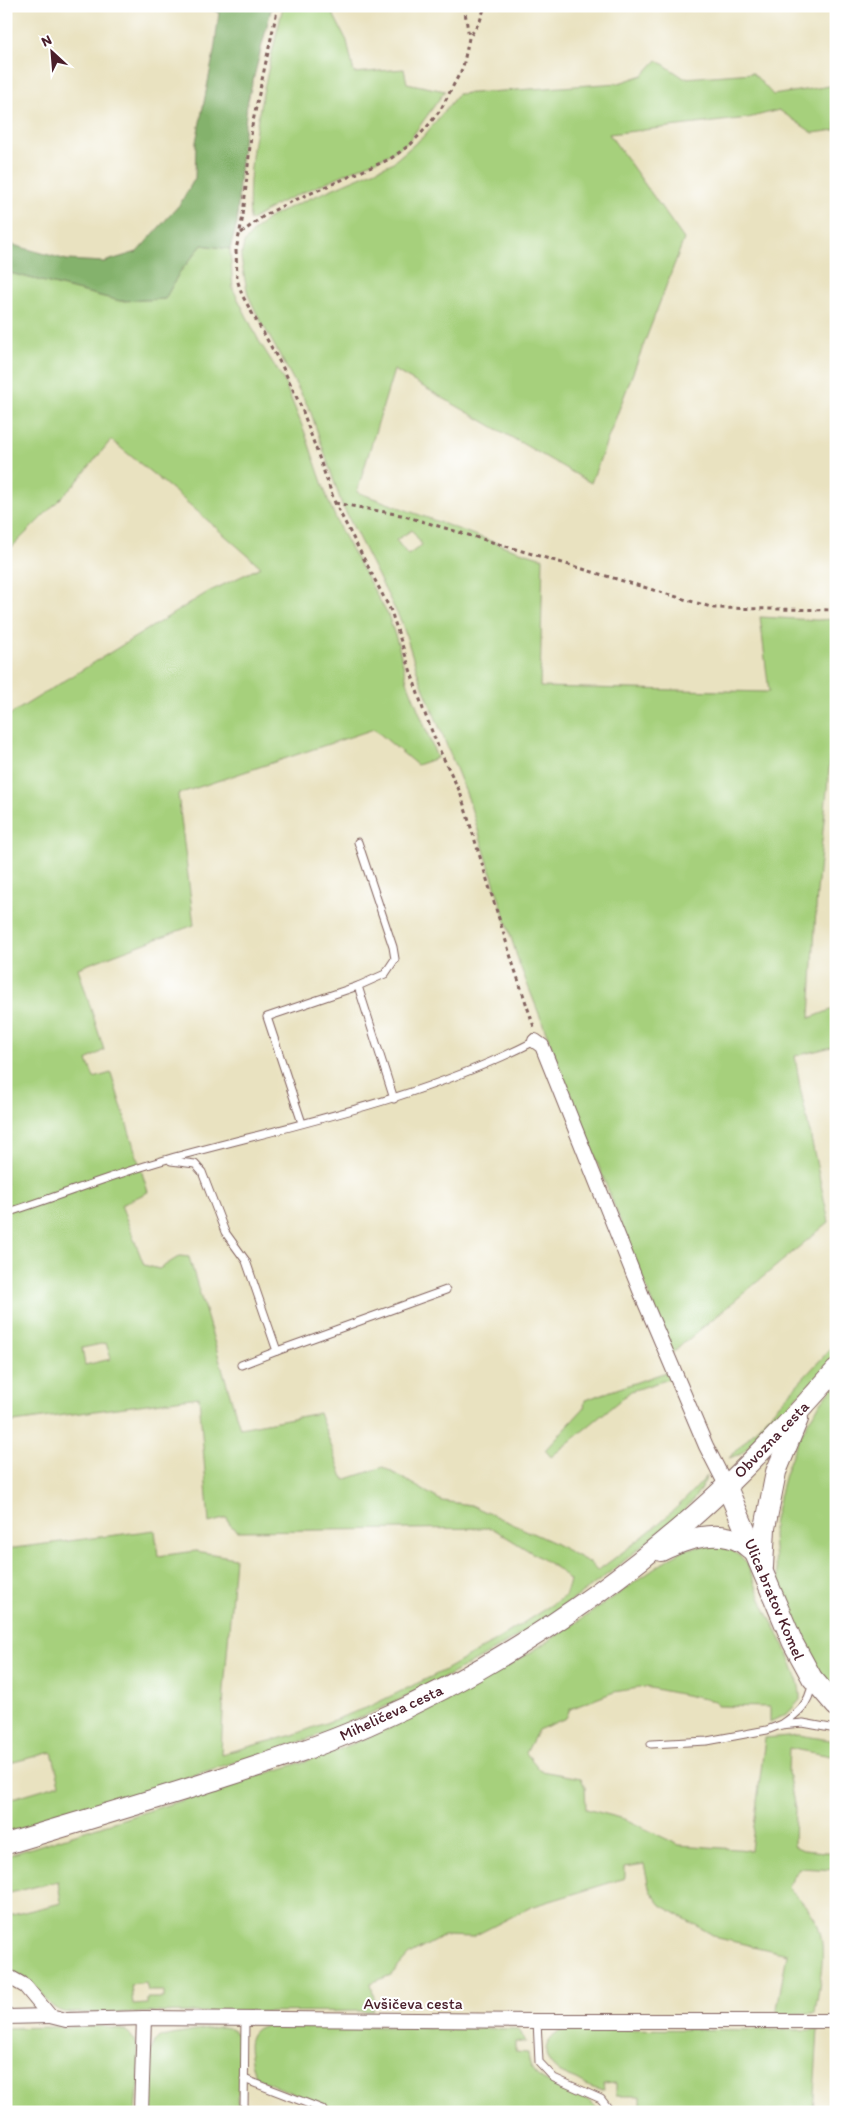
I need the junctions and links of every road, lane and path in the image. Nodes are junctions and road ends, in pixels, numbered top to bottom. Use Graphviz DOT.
graph roads {
  1 [pos="278,6"];
  2 [pos="464,6"];
  3 [pos="485,6"];
  4 [pos="469,38"];
  5 [pos="240,233"];
  6 [pos="334,503"];
  7 [pos="836,610"];
  8 [pos="358,842"];
  9 [pos="358,986"];
  10 [pos="537,1041"];
  11 [pos="394,1099"];
  12 [pos="302,1123"];
  13 [pos="165,1160"];
  14 [pos="6,1213"];
  15 [pos="446,1290"];
  16 [pos="277,1351"];
  17 [pos="241,1365"];
  18 [pos="836,1370"];
  19 [pos="805,1405"];
  20 [pos="726,1485"];
  21 [pos="640,1560"];
  22 [pos="759,1563"];
  23 [pos="812,1678"];
  24 [pos="836,1706"];
  25 [pos="780,1725"];
  26 [pos="836,1729"];
  27 [pos="651,1744"];
  28 [pos="6,1844"];
  29 [pos="6,1978"];
  30 [pos="50,2016"];
  31 [pos="6,2017"];
  32 [pos="144,2018"];
  33 [pos="246,2019"];
  34 [pos="836,2020"];
  35 [pos="537,2021"];
  36 [pos="244,2079"];
  37 [pos="141,2112"];
  38 [pos="244,2112"];
  39 [pos="324,2112"];
  40 [pos="611,2112"];
  1 -- 5 [label="path"];
  2 -- 4 [label="path"];
  3 -- 4 [label="path"];
  4 -- 5 [label="path"];
  5 -- 6 [label="path"];
  6 -- 7 [label="path"];
  6 -- 10 [label="path"];
  8 -- 9 [label="lane"];
  9 -- 11 [label="lane"];
  9 -- 12 [label="lane"];
  10 -- 11 [label="lane"];
  10 -- 20 [label="street"];
  11 -- 12 [label="lane"];
  12 -- 13 [label="lane"];
  13 -- 14 [label="lane"];
  13 -- 16 [label="lane"];
  15 -- 16 [label="lane"];
  16 -- 17 [label="lane"];
  18 -- 19 [label="street, Obvozna cesta"];
  19 -- 20 [label="street, Obvozna cesta"];
  19 -- 22 [label="street"];
  20 -- 21 [label="street, Miheličeva cesta"];
  20 -- 22 [label="street, Ulica bratov Komel"];
  21 -- 22 [label="street"];
  21 -- 28 [label="street, Miheličeva cesta"];
  22 -- 23 [label="street, Ulica bratov Komel"];
  23 -- 24 [label="street, Ulica bratov Komel"];
  23 -- 25 [label="lane"];
  25 -- 26 [label="lane"];
  25 -- 27 [label="lane"];
  29 -- 30 [label="street"];
  30 -- 31 [label="street"];
  30 -- 32 [label="street, Avšičeva cesta"];
  32 -- 33 [label="street, Avšičeva cesta"];
  32 -- 37 [label="street"];
  33 -- 35 [label="street, Avšičeva cesta"];
  33 -- 36 [label="lane"];
  34 -- 35 [label="street, Avšičeva cesta"];
  35 -- 40 [label="lane"];
  36 -- 38 [label="lane"];
  36 -- 39 [label="lane"];
}
